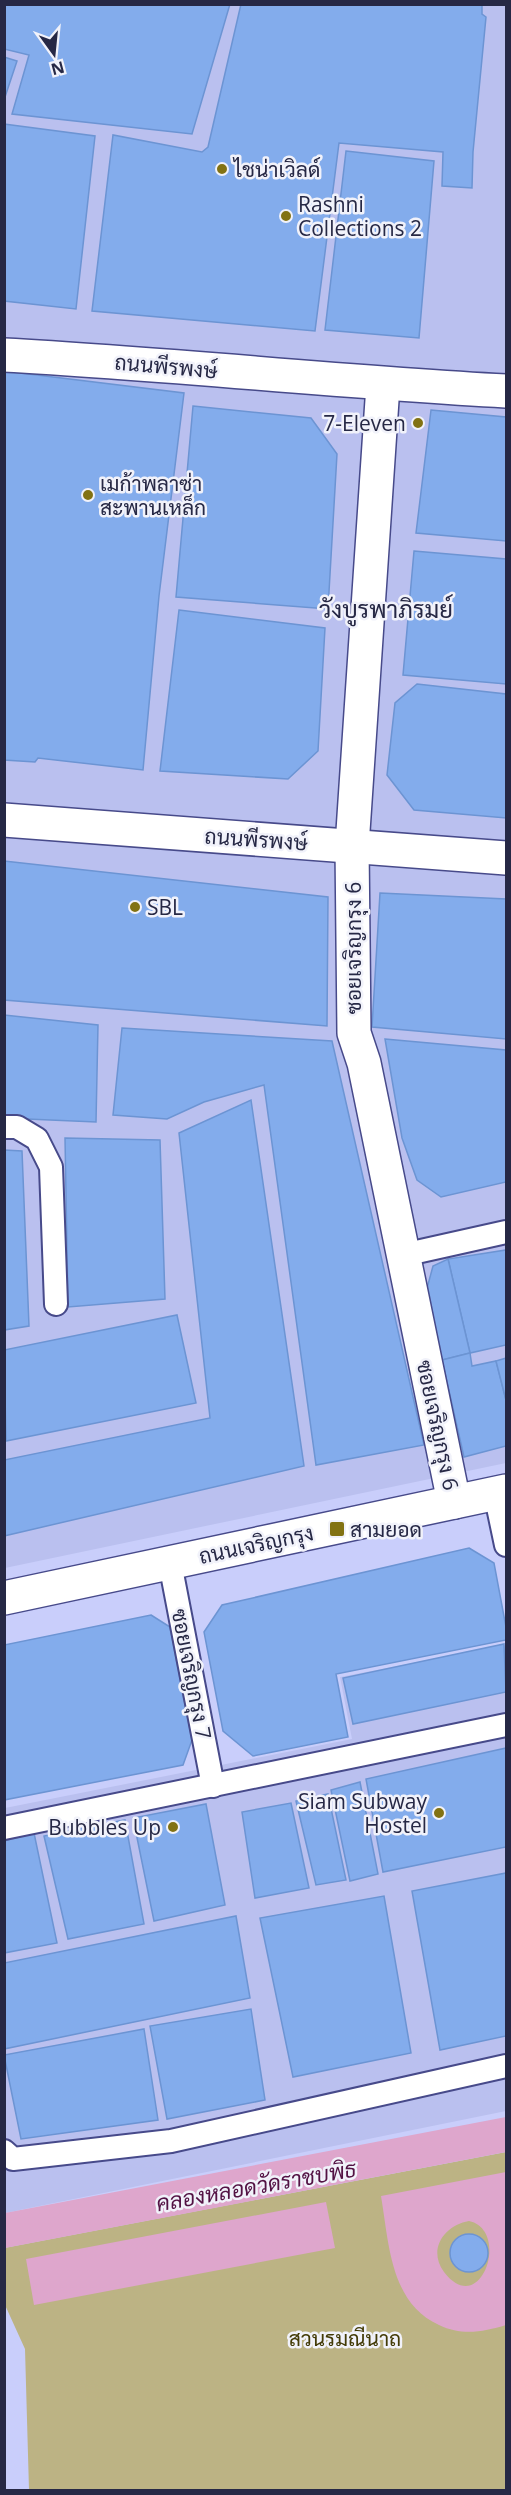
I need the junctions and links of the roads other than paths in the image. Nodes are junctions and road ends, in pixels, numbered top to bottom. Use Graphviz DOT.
graph roads {
  1 [pos="4,355"];
  2 [pos="384,385"];
  3 [pos="507,391"];
  4 [pos="4,820"];
  5 [pos="352,846"];
  6 [pos="507,858"];
  7 [pos="4,1127"];
  8 [pos="507,1232"];
  9 [pos="403,1255"];
  10 [pos="56,1304"];
  11 [pos="501,1492"];
  12 [pos="454,1502"];
  13 [pos="507,1545"];
  14 [pos="170,1563"];
  15 [pos="4,1598"];
  16 [pos="507,1725"];
  17 [pos="213,1786"];
  18 [pos="4,1828"];
  19 [pos="507,2066"];
  20 [pos="9,2155"];
  1 -- 2 [label="street, ถนนพีรพงษ์"];
  2 -- 3 [label="street, ถนนพีรพงษ์"];
  2 -- 5 [label="street, ซอยเจริญกรุง 6"];
  4 -- 5 [label="street, ถนนพีรพงษ์"];
  5 -- 6 [label="street, ถนนพีรพงษ์"];
  5 -- 9 [label="street, ซอยเจริญกรุง 6"];
  7 -- 10 [label="lane"];
  8 -- 9 [label="lane"];
  9 -- 12 [label="street, ซอยเจริญกรุง 6"];
  11 -- 12 [label="street, ถนนเจริญกรุง"];
  11 -- 13 [label="lane"];
  12 -- 14 [label="street, ถนนเจริญกรุง"];
  14 -- 15 [label="street, ถนนเจริญกรุง"];
  14 -- 17 [label="lane, ซอยเจริญกรุง 7"];
  16 -- 17 [label="lane"];
  17 -- 18 [label="lane"];
  19 -- 20 [label="lane"];
}
